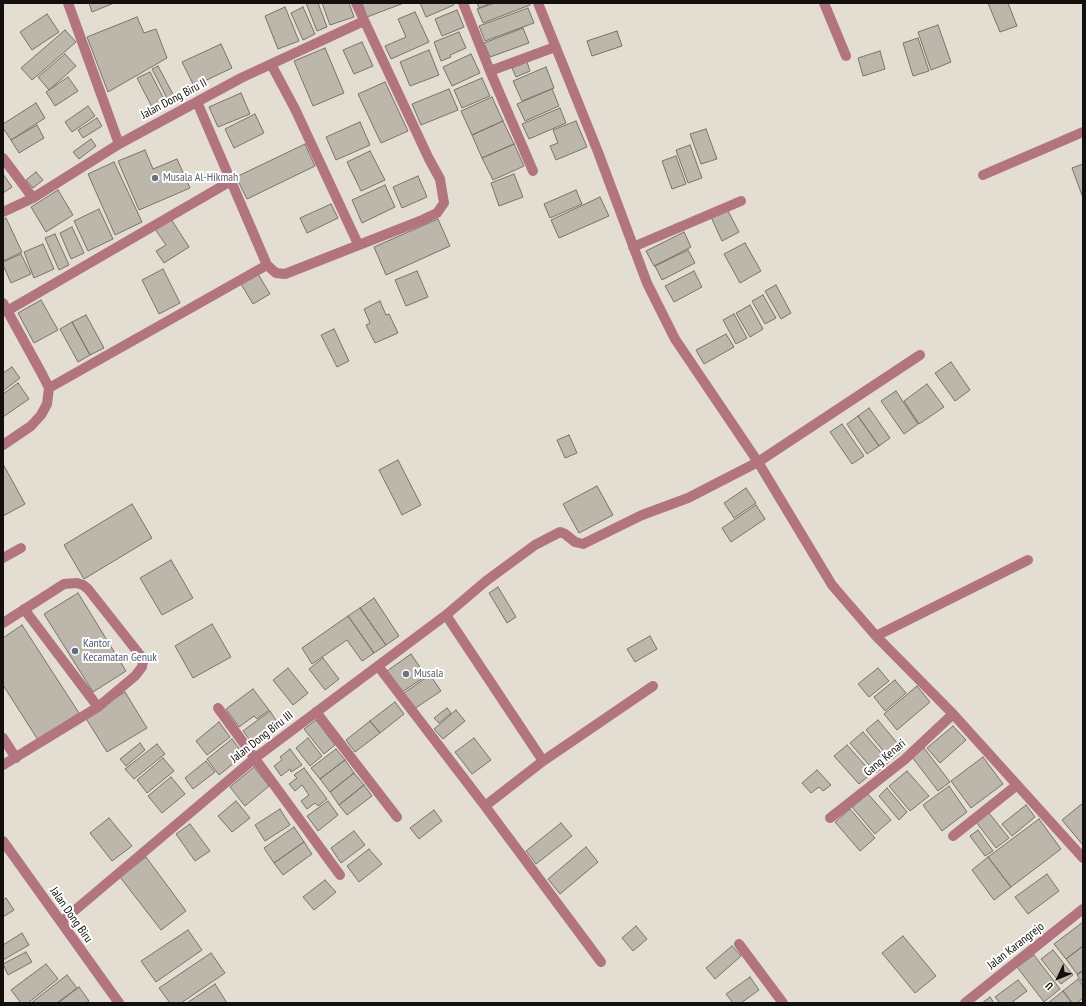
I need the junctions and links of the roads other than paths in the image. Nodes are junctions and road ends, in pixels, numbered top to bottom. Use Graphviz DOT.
graph roads {
  1 [pos="68,3"];
  2 [pos="356,3"];
  3 [pos="463,3"];
  4 [pos="538,3"];
  5 [pos="824,3"];
  6 [pos="364,21"];
  7 [pos="555,47"];
  8 [pos="846,56"];
  9 [pos="271,64"];
  10 [pos="490,71"];
  11 [pos="197,102"];
  12 [pos="1083,132"];
  13 [pos="119,144"];
  14 [pos="3,158"];
  15 [pos="533,171"];
  16 [pos="983,175"];
  17 [pos="231,181"];
  18 [pos="33,198"];
  19 [pos="741,202"];
  20 [pos="3,212"];
  21 [pos="358,244"];
  22 [pos="633,248"];
  23 [pos="267,265"];
  24 [pos="5,307"];
  25 [pos="920,355"];
  26 [pos="49,388"];
  27 [pos="3,445"];
  28 [pos="758,462"];
  29 [pos="21,548"];
  30 [pos="3,558"];
  31 [pos="1028,560"];
  32 [pos="24,609"];
  33 [pos="446,615"];
  34 [pos="3,623"];
  35 [pos="876,636"];
  36 [pos="378,666"];
  37 [pos="653,686"];
  38 [pos="98,708"];
  39 [pos="218,708"];
  40 [pos="316,712"];
  41 [pos="952,714"];
  42 [pos="3,738"];
  43 [pos="16,758"];
  44 [pos="255,758"];
  45 [pos="543,761"];
  46 [pos="3,765"];
  47 [pos="1017,785"];
  48 [pos="485,806"];
  49 [pos="397,817"];
  50 [pos="830,818"];
  51 [pos="953,836"];
  52 [pos="3,841"];
  53 [pos="1083,858"];
  54 [pos="340,875"];
  55 [pos="1083,910"];
  56 [pos="61,922"];
  57 [pos="739,944"];
  58 [pos="601,962"];
  59 [pos="119,1003"];
  60 [pos="783,1003"];
  61 [pos="965,1003"];
  1 -- 13 [label="street"];
  2 -- 6 [label="street"];
  3 -- 10 [label="street"];
  4 -- 7 [label="street"];
  5 -- 8 [label="street"];
  6 -- 9 [label="street, Jalan Dong Biru II"];
  6 -- 21 [label="street"];
  7 -- 10 [label="street"];
  7 -- 22 [label="street"];
  9 -- 11 [label="street, Jalan Dong Biru II"];
  9 -- 21 [label="street"];
  10 -- 15 [label="street"];
  11 -- 13 [label="street, Jalan Dong Biru II"];
  11 -- 17 [label="street"];
  12 -- 16 [label="street"];
  13 -- 18 [label="street, Jalan Dong Biru II"];
  14 -- 18 [label="street"];
  17 -- 23 [label="street"];
  17 -- 24 [label="street"];
  18 -- 20 [label="street, Jalan Dong Biru II"];
  19 -- 22 [label="street"];
  21 -- 23 [label="street"];
  22 -- 28 [label="street"];
  23 -- 26 [label="street"];
  24 -- 26 [label="street"];
  25 -- 28 [label="street"];
  26 -- 27 [label="street"];
  28 -- 33 [label="street, Jalan Dong Biru III"];
  28 -- 35 [label="street"];
  29 -- 30 [label="street"];
  31 -- 35 [label="street"];
  32 -- 34 [label="street"];
  32 -- 38 [label="street"];
  32 -- 38 [label="street"];
  33 -- 36 [label="street, Jalan Dong Biru III"];
  33 -- 45 [label="street"];
  35 -- 41 [label="street"];
  36 -- 40 [label="street, Jalan Dong Biru III"];
  36 -- 48 [label="street"];
  37 -- 45 [label="street"];
  38 -- 43 [label="street"];
  39 -- 44 [label="street"];
  40 -- 44 [label="street, Jalan Dong Biru III"];
  40 -- 49 [label="street"];
  41 -- 47 [label="street"];
  41 -- 50 [label="street, Gang Kenari"];
  42 -- 43 [label="street"];
  43 -- 46 [label="street"];
  44 -- 54 [label="street"];
  44 -- 56 [label="street, Jalan Dong Biru III"];
  45 -- 48 [label="street"];
  47 -- 51 [label="street"];
  47 -- 53 [label="street"];
  48 -- 58 [label="street"];
  52 -- 56 [label="street, Jalan Dong Biru"];
  55 -- 61 [label="street, Jalan Karangrejo"];
  56 -- 59 [label="street, Jalan Dong Biru"];
  57 -- 60 [label="street"];
}
